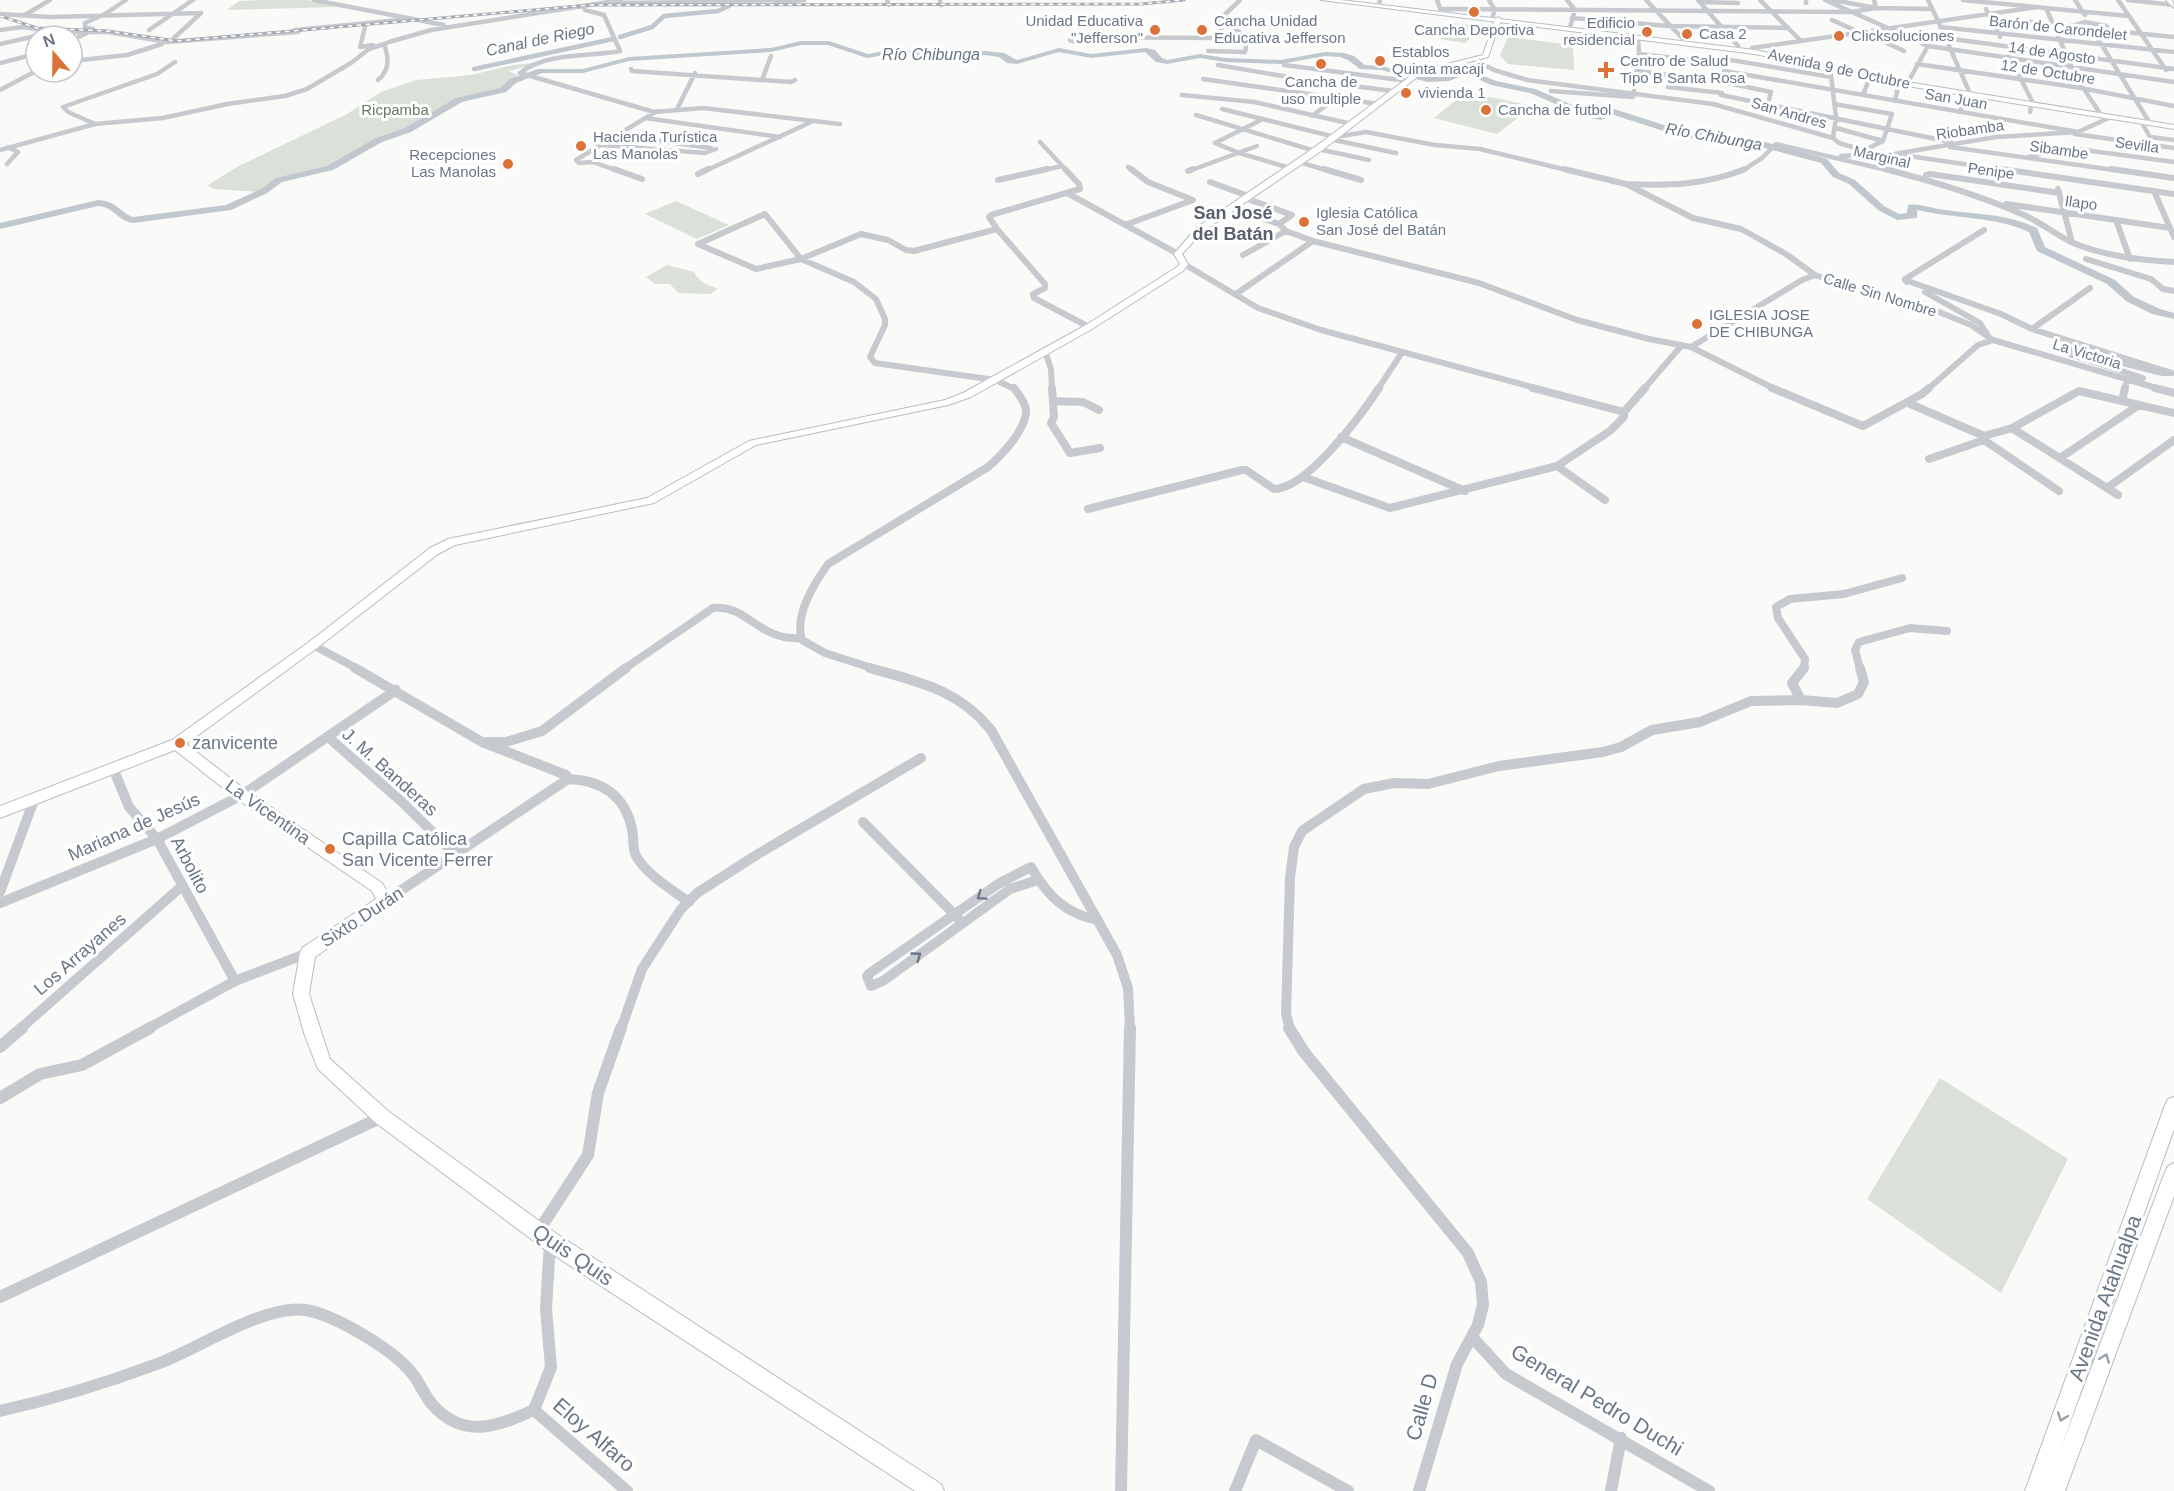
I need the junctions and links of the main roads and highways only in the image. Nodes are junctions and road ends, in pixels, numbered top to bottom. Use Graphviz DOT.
graph roads {
  1 [pos="1324,0"];
  2 [pos="1343,0"];
  3 [pos="1379,2"];
  4 [pos="1496,17"];
  5 [pos="1677,40"];
  6 [pos="1905,82"];
  7 [pos="2032,106"];
  8 [pos="2145,121"];
  9 [pos="2174,125"];
  1 -- 4 [label="main road, Avenida 9 de Octubre"];
  2 -- 3 [label="main road, Avenida 9 de Octubre"];
  3 -- 4 [label="main road, Avenida 9 de Octubre"];
  4 -- 5 [label="main road, Avenida 9 de Octubre"];
  4 -- 5 [label="main road, Avenida 9 de Octubre"];
  5 -- 6 [label="main road, Avenida 9 de Octubre"];
  5 -- 6 [label="main road, Avenida 9 de Octubre"];
  6 -- 7 [label="main road, Avenida 9 de Octubre"];
  7 -- 8 [label="main road, Avenida 9 de Octubre"];
  7 -- 8 [label="main road, Avenida 9 de Octubre"];
  8 -- 9 [label="main road, Avenida 9 de Octubre"];
}
